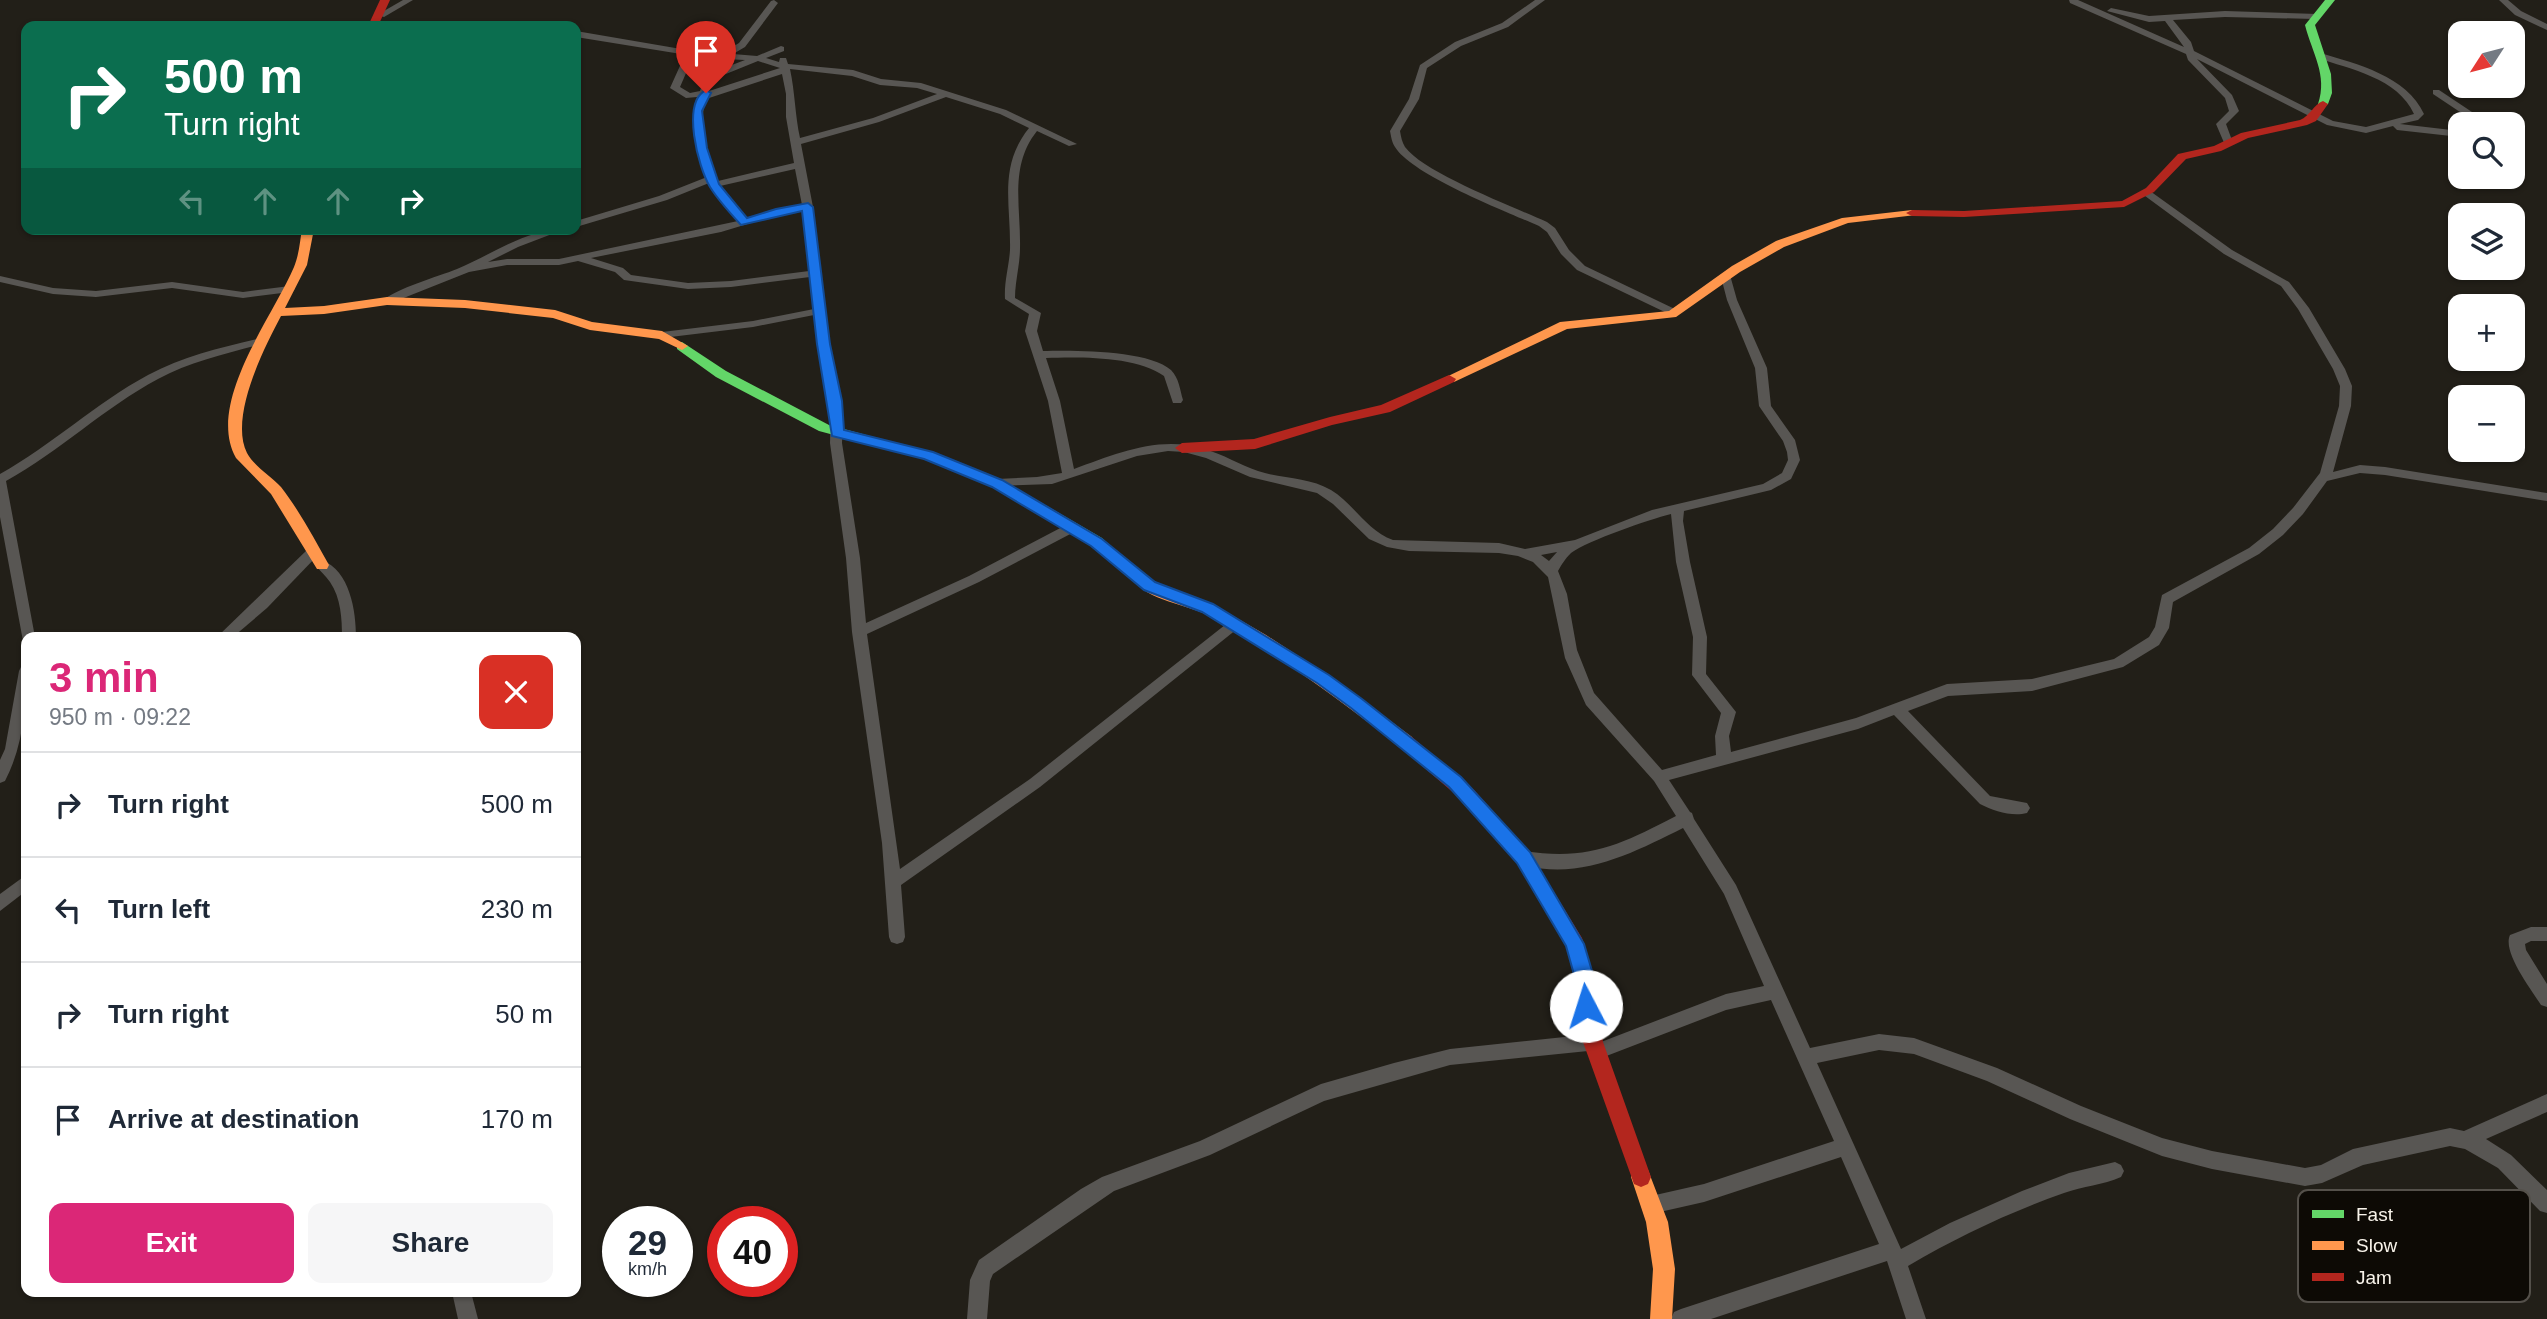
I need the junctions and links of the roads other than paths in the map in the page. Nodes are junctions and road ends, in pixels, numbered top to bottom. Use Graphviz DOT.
graph roads {
  1 [pos="409,0"];
  2 [pos="1541,0"];
  3 [pos="2330,0"];
  4 [pos="2503,0"];
  5 [pos="2070,1"];
  6 [pos="774,3"];
  7 [pos="380,14"];
  8 [pos="2315,16"];
  9 [pos="2167,18"];
  10 [pos="2547,27"];
  11 [pos="581,35"];
  12 [pos="2189,54"];
  13 [pos="725,55"];
  14 [pos="2320,56"];
  15 [pos="756,58"];
  16 [pos="783,61"];
  17 [pos="723,71"];
  18 [pos="2436,92"];
  19 [pos="945,94"];
  20 [pos="705,95"];
  21 [pos="2466,112"];
  22 [pos="2314,117"];
  23 [pos="2388,125"];
  24 [pos="1034,128"];
  25 [pos="2448,132"];
  26 [pos="796,142"];
  27 [pos="2228,143"];
  28 [pos="1072,144"];
  29 [pos="800,165"];
  30 [pos="713,182"];
  31 [pos="2146,193"];
  32 [pos="808,207"];
  33 [pos="581,223"];
  34 [pos="745,223"];
  35 [pos="307,235"];
  36 [pos="543,235"];
  37 [pos="580,257"];
  38 [pos="466,269"];
  39 [pos="814,273"];
  40 [pos="1726,277"];
  41 [pos="0,279"];
  42 [pos="290,289"];
  43 [pos="387,301"];
  44 [pos="820,311"];
  45 [pos="276,312"];
  46 [pos="1675,313"];
  47 [pos="662,335"];
  48 [pos="261,341"];
  49 [pos="1040,355"];
  50 [pos="1177,400"];
  51 [pos="837,432"];
  52 [pos="1182,448"];
  53 [pos="1069,475"];
  54 [pos="2324,478"];
  55 [pos="0,480"];
  56 [pos="997,483"];
  57 [pos="2519,492"];
  58 [pos="2547,497"];
  59 [pos="1678,508"];
  60 [pos="2547,509"];
  61 [pos="1071,528"];
  62 [pos="1576,544"];
  63 [pos="1526,553"];
  64 [pos="317,559"];
  65 [pos="1552,571"];
  66 [pos="1235,625"];
  67 [pos="27,632"];
  68 [pos="230,632"];
  69 [pos="349,632"];
  70 [pos="859,632"];
  71 [pos="1898,710"];
  72 [pos="21,730"];
  73 [pos="1724,760"];
  74 [pos="0,777"];
  75 [pos="1659,777"];
  76 [pos="2022,808"];
  77 [pos="1687,818"];
  78 [pos="1524,858"];
  79 [pos="893,882"];
  80 [pos="21,886"];
  81 [pos="0,904"];
  82 [pos="2547,934"];
  83 [pos="897,937"];
  84 [pos="1775,991"];
  85 [pos="2547,999"];
  86 [pos="1595,1047"];
  87 [pos="1806,1057"];
  88 [pos="2547,1103"];
  89 [pos="2466,1139"];
  90 [pos="1844,1147"];
  91 [pos="2115,1171"];
  92 [pos="2547,1204"];
  93 [pos="1651,1205"];
  94 [pos="1894,1256"];
  95 [pos="463,1297"];
  96 [pos="468,1319"];
  97 [pos="976,1319"];
  98 [pos="1661,1319"];
  99 [pos="1681,1319"];
  100 [pos="1916,1319"];
  1 -- 7 [label="street"];
  2 -- 46 [label="street"];
  3 -- 8 [label="street"];
  4 -- 10 [label="street"];
  5 -- 9 [label="street"];
  5 -- 12 [label="street"];
  6 -- 13 [label="street"];
  8 -- 9 [label="street"];
  8 -- 14 [label="street"];
  9 -- 12 [label="street"];
  11 -- 20 [label="street"];
  12 -- 22 [label="street"];
  12 -- 27 [label="street"];
  13 -- 15 [label="street"];
  13 -- 17 [label="street"];
  14 -- 22 [label="street"];
  14 -- 23 [label="street"];
  15 -- 16 [label="street"];
  15 -- 16 [label="street"];
  15 -- 17 [label="street"];
  16 -- 19 [label="street"];
  16 -- 20 [label="street"];
  16 -- 26 [label="street"];
  17 -- 20 [label="street"];
  18 -- 21 [label="street"];
  19 -- 24 [label="street"];
  19 -- 26 [label="street"];
  20 -- 30 [label="street"];
  22 -- 23 [label="street"];
  22 -- 27 [label="street"];
  23 -- 25 [label="street"];
  24 -- 28 [label="street"];
  24 -- 49 [label="street"];
  26 -- 29 [label="street"];
  27 -- 31 [label="street"];
  29 -- 30 [label="street"];
  29 -- 32 [label="street"];
  30 -- 33 [label="street"];
  30 -- 34 [label="street"];
  31 -- 40 [label="street"];
  31 -- 54 [label="street"];
  32 -- 34 [label="street"];
  32 -- 39 [label="street"];
  34 -- 37 [label="street"];
  35 -- 42 [label="street"];
  36 -- 38 [label="street"];
  37 -- 38 [label="street"];
  37 -- 39 [label="street"];
  38 -- 43 [label="street"];
  39 -- 44 [label="street"];
  40 -- 46 [label="street"];
  40 -- 59 [label="street"];
  41 -- 42 [label="street"];
  42 -- 45 [label="street"];
  43 -- 45 [label="street"];
  43 -- 47 [label="street"];
  44 -- 47 [label="street"];
  44 -- 51 [label="street"];
  45 -- 48 [label="street"];
  46 -- 52 [label="street"];
  47 -- 51 [label="street"];
  48 -- 55 [label="street"];
  48 -- 64 [label="street"];
  49 -- 50 [label="street"];
  49 -- 53 [label="street"];
  51 -- 56 [label="street"];
  51 -- 70 [label="street"];
  52 -- 53 [label="street"];
  52 -- 63 [label="street"];
  53 -- 56 [label="street"];
  54 -- 57 [label="street"];
  54 -- 71 [label="street"];
  55 -- 67 [label="street"];
  56 -- 61 [label="street"];
  57 -- 58 [label="street"];
  57 -- 60 [label="street"];
  59 -- 62 [label="street"];
  59 -- 73 [label="street"];
  61 -- 66 [label="street"];
  61 -- 70 [label="street"];
  62 -- 63 [label="street"];
  62 -- 65 [label="street"];
  63 -- 65 [label="street"];
  64 -- 68 [label="street"];
  64 -- 69 [label="street"];
  65 -- 75 [label="street"];
  66 -- 78 [label="street"];
  66 -- 79 [label="street"];
  70 -- 79 [label="street"];
  71 -- 73 [label="street"];
  71 -- 76 [label="street"];
  72 -- 74 [label="street"];
  73 -- 75 [label="street"];
  75 -- 77 [label="street"];
  77 -- 78 [label="street"];
  77 -- 84 [label="street"];
  78 -- 86 [label="street"];
  79 -- 83 [label="street"];
  80 -- 81 [label="street"];
  82 -- 85 [label="street"];
  84 -- 86 [label="street"];
  84 -- 87 [label="street"];
  86 -- 93 [label="street"];
  86 -- 97 [label="street"];
  87 -- 89 [label="street"];
  87 -- 90 [label="street"];
  88 -- 89 [label="street"];
  89 -- 92 [label="street"];
  90 -- 93 [label="street"];
  90 -- 94 [label="street"];
  91 -- 94 [label="street"];
  93 -- 98 [label="street"];
  94 -- 99 [label="street"];
  94 -- 100 [label="street"];
  95 -- 96 [label="street"];
}
